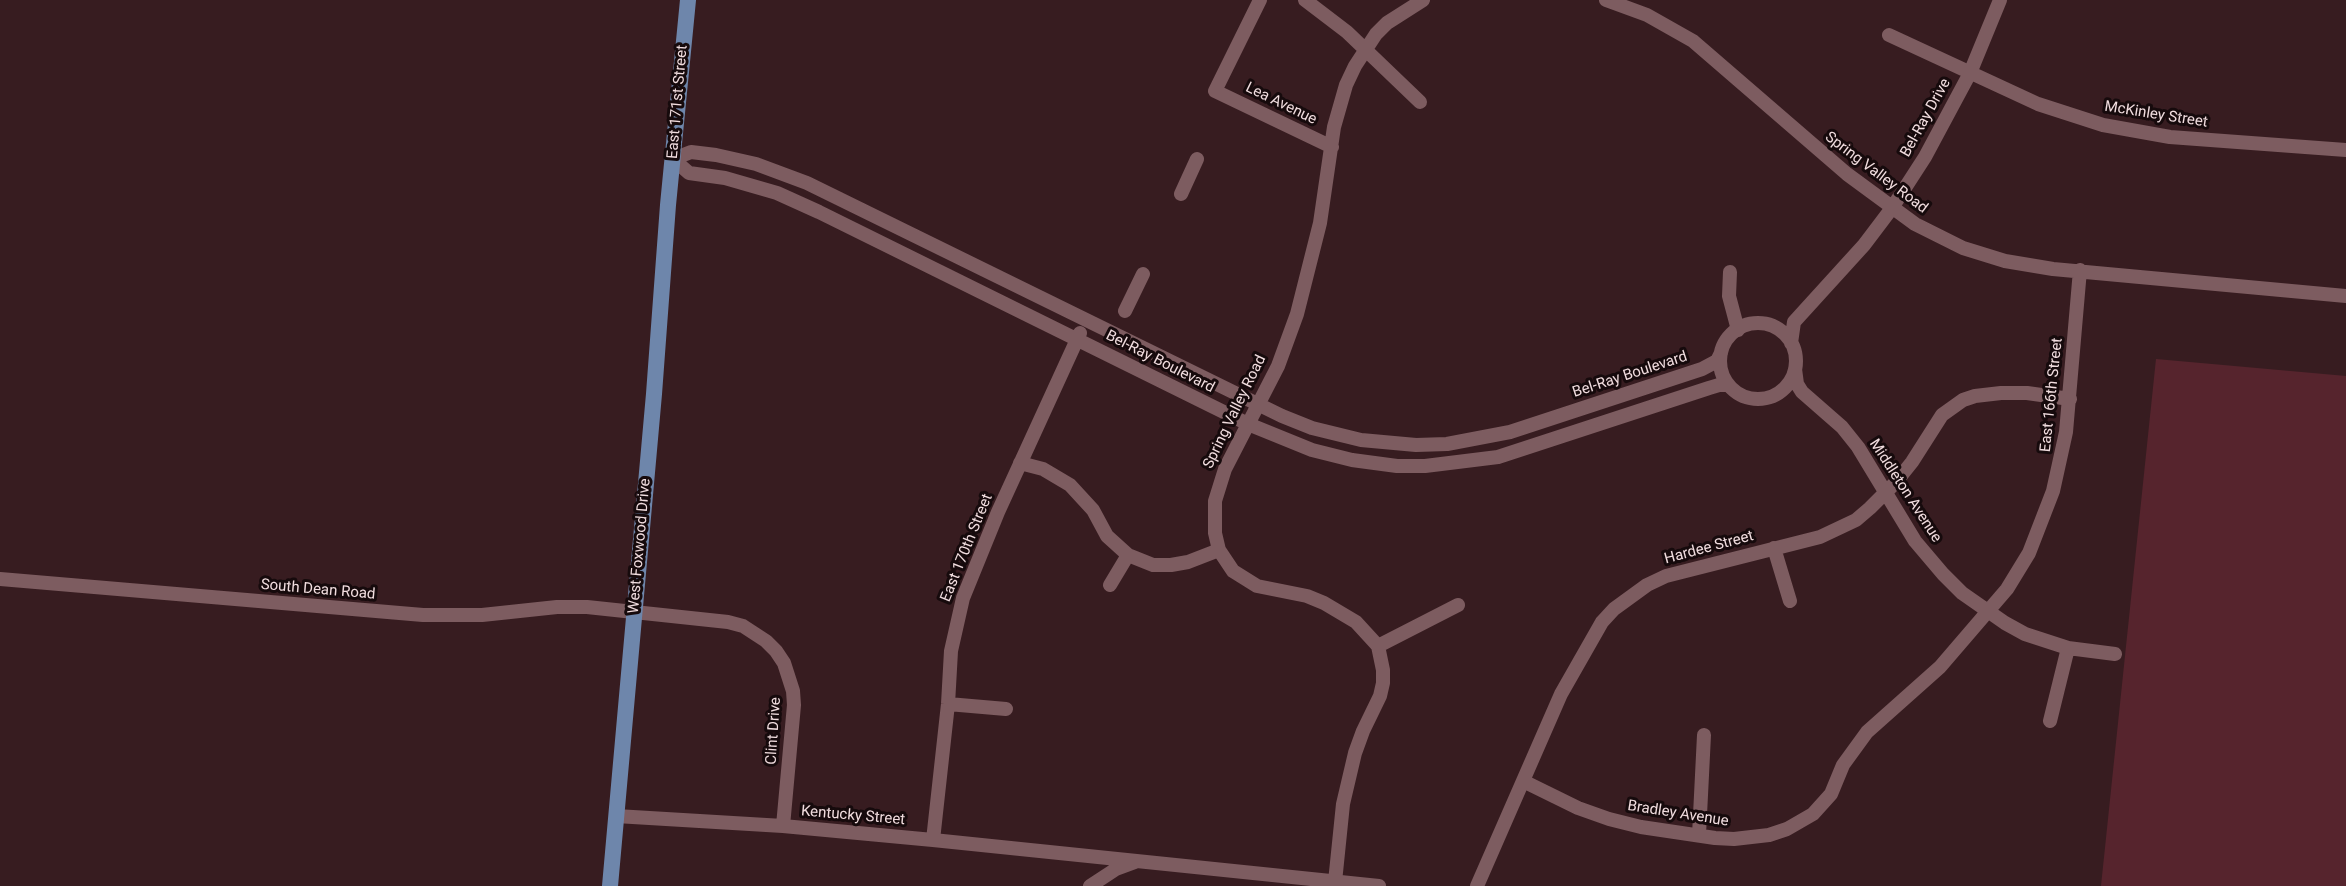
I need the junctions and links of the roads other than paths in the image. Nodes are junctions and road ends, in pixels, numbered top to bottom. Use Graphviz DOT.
graph roads {
  1 [pos="688,0"];
  2 [pos="1260,0"];
  3 [pos="1305,0"];
  4 [pos="1423,0"];
  5 [pos="2000,0"];
  6 [pos="1614,1"];
  7 [pos="1888,35"];
  8 [pos="1365,49"];
  9 [pos="1970,73"];
  10 [pos="1420,102"];
  11 [pos="1332,147"];
  12 [pos="2346,150"];
  13 [pos="673,159"];
  14 [pos="1197,159"];
  15 [pos="785,175"];
  16 [pos="777,193"];
  17 [pos="1181,194"];
  18 [pos="668,205"];
  19 [pos="1892,208"];
  20 [pos="919,238"];
  21 [pos="910,257"];
  22 [pos="2080,270"];
  23 [pos="1730,272"];
  24 [pos="1143,274"];
  25 [pos="2346,296"];
  26 [pos="1125,311"];
  27 [pos="1086,320"];
  28 [pos="1794,322"];
  29 [pos="1771,326"];
  30 [pos="1738,330"];
  31 [pos="1077,339"];
  32 [pos="1791,343"];
  33 [pos="1721,353"];
  34 [pos="1795,369"];
  35 [pos="1727,385"];
  36 [pos="1802,392"];
  37 [pos="1774,395"];
  38 [pos="2070,399"];
  39 [pos="1259,405"];
  40 [pos="1248,424"];
  41 [pos="1474,440"];
  42 [pos="1477,461"];
  43 [pos="1020,463"];
  44 [pos="1885,493"];
  45 [pos="1774,548"];
  46 [pos="1219,550"];
  47 [pos="1128,555"];
  48 [pos="0,579"];
  49 [pos="1110,585"];
  50 [pos="1790,601"];
  51 [pos="1458,605"];
  52 [pos="634,611"];
  53 [pos="1987,611"];
  54 [pos="1378,646"];
  55 [pos="2068,648"];
  56 [pos="2115,654"];
  57 [pos="948,704"];
  58 [pos="1006,709"];
  59 [pos="2050,722"];
  60 [pos="1704,735"];
  61 [pos="1523,781"];
  62 [pos="616,816"];
  63 [pos="783,826"];
  64 [pos="1700,835"];
  65 [pos="933,840"];
  66 [pos="1085,855"];
  67 [pos="1101,857"];
  68 [pos="1140,861"];
  69 [pos="1108,873"];
  70 [pos="1335,882"];
  71 [pos="1351,885"];
  72 [pos="610,886"];
  73 [pos="1090,886"];
  74 [pos="1379,886"];
  75 [pos="1477,886"];
  1 -- 13 [label="main road, East 171st Street"];
  2 -- 11 [label="street, Lea Avenue"];
  3 -- 8 [label="street"];
  4 -- 8 [label="street, Spring Valley Road"];
  5 -- 9 [label="street, Bel-Ray Drive"];
  6 -- 19 [label="street, Spring Valley Road"];
  7 -- 9 [label="street, McKinley Street"];
  8 -- 10 [label="street"];
  8 -- 11 [label="street, Spring Valley Road"];
  9 -- 12 [label="street, McKinley Street"];
  9 -- 19 [label="street, Bel-Ray Drive"];
  11 -- 39 [label="street, Spring Valley Road"];
  13 -- 15 [label="street, Bel-Ray Boulevard"];
  13 -- 16 [label="street, Bel-Ray Boulevard"];
  13 -- 18 [label="main road, East 171st Street"];
  14 -- 17 [label="street"];
  15 -- 16 [label="street"];
  15 -- 20 [label="street, Bel-Ray Boulevard"];
  16 -- 21 [label="street, Bel-Ray Boulevard"];
  18 -- 52 [label="main road, West Foxwood Drive"];
  19 -- 22 [label="street, Spring Valley Road"];
  19 -- 28 [label="street, Bel-Ray Drive"];
  20 -- 21 [label="street"];
  20 -- 27 [label="street, Bel-Ray Boulevard"];
  21 -- 31 [label="street, Bel-Ray Boulevard"];
  22 -- 25 [label="street, Spring Valley Road"];
  22 -- 38 [label="street, East 166th Street"];
  23 -- 30 [label="street"];
  24 -- 26 [label="street"];
  27 -- 31 [label="street, East 170th Street"];
  27 -- 39 [label="street, Bel-Ray Boulevard"];
  28 -- 29 [label="street"];
  28 -- 32 [label="street"];
  29 -- 30 [label="street"];
  29 -- 32 [label="street"];
  30 -- 33 [label="street, Bel-Ray Boulevard"];
  31 -- 40 [label="street, Bel-Ray Boulevard"];
  31 -- 43 [label="street, East 170th Street"];
  32 -- 34 [label="street"];
  33 -- 35 [label="street"];
  33 -- 41 [label="street, Bel-Ray Boulevard"];
  34 -- 36 [label="street"];
  34 -- 37 [label="street"];
  35 -- 37 [label="street"];
  35 -- 42 [label="street, Bel-Ray Boulevard"];
  36 -- 37 [label="street"];
  36 -- 44 [label="street, Middleton Avenue"];
  38 -- 44 [label="street, Hardee Street"];
  38 -- 53 [label="street, East 166th Street"];
  39 -- 40 [label="street, Spring Valley Road"];
  39 -- 41 [label="street, Bel-Ray Boulevard"];
  40 -- 42 [label="street, Bel-Ray Boulevard"];
  40 -- 46 [label="street, Spring Valley Road"];
  41 -- 42 [label="street"];
  43 -- 47 [label="street"];
  43 -- 57 [label="street, East 170th Street"];
  44 -- 45 [label="street, Hardee Street"];
  44 -- 53 [label="street, Middleton Avenue"];
  45 -- 50 [label="street"];
  45 -- 61 [label="street, Hardee Street"];
  46 -- 47 [label="street"];
  46 -- 54 [label="street, Spring Valley Road"];
  47 -- 49 [label="street"];
  48 -- 52 [label="street, South Dean Road"];
  51 -- 54 [label="street"];
  52 -- 62 [label="main road, West Foxwood Drive"];
  52 -- 63 [label="street, Clint Drive"];
  53 -- 55 [label="street, Middleton Avenue"];
  53 -- 64 [label="street, Bradley Avenue"];
  54 -- 70 [label="street"];
  55 -- 56 [label="street, Middleton Avenue"];
  55 -- 59 [label="street"];
  57 -- 58 [label="street"];
  57 -- 65 [label="street, East 170th Street"];
  60 -- 64 [label="street"];
  61 -- 64 [label="street, Bradley Avenue"];
  61 -- 75 [label="street, Hardee Street"];
  62 -- 63 [label="street, Kentucky Street"];
  62 -- 72 [label="main road, West Foxwood Drive"];
  63 -- 65 [label="street, Kentucky Street"];
  65 -- 66 [label="street, Kentucky Street"];
  66 -- 67 [label="street, Kentucky Street"];
  66 -- 69 [label="street"];
  67 -- 68 [label="street, Kentucky Street"];
  67 -- 69 [label="street"];
  68 -- 69 [label="street"];
  68 -- 70 [label="street"];
  69 -- 73 [label="street"];
  70 -- 71 [label="street"];
  71 -- 74 [label="street"];
}
